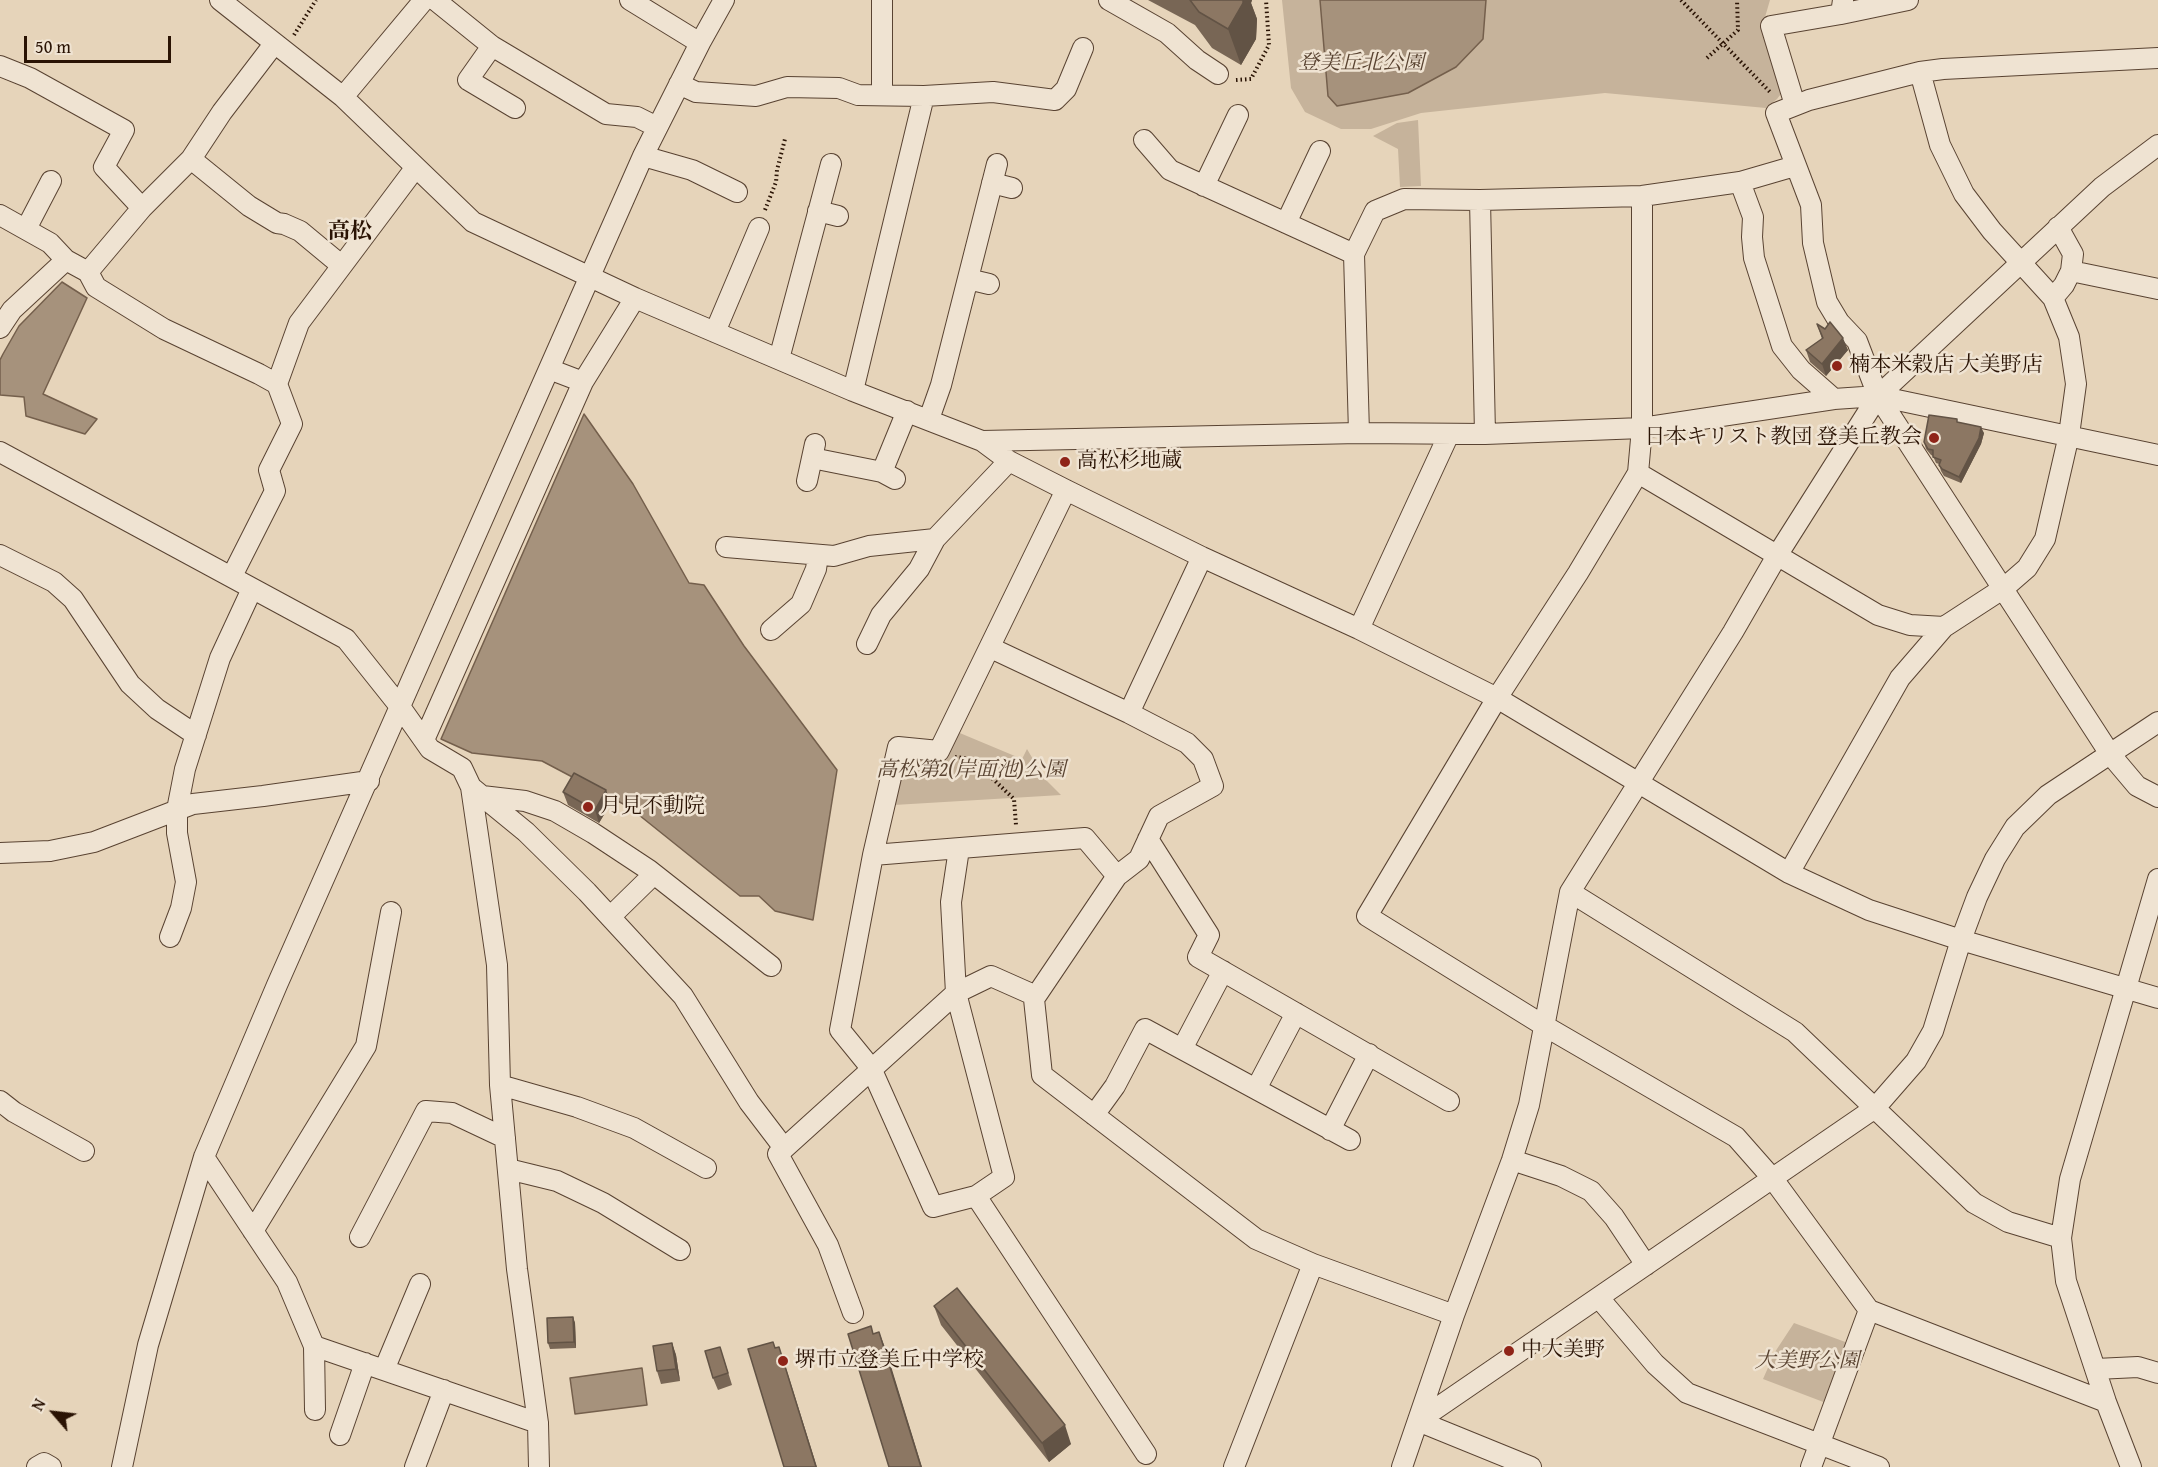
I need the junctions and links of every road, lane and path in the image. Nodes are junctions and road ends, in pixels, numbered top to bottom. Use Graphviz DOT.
graph roads {
  1 [pos="222,0"];
  2 [pos="316,0"];
  3 [pos="630,0"];
  4 [pos="724,0"];
  5 [pos="882,0"];
  6 [pos="1109,0"];
  7 [pos="1266,0"];
  8 [pos="1681,0"];
  9 [pos="1737,0"];
  10 [pos="1908,0"];
  11 [pos="421,2"];
  12 [pos="1842,7"];
  13 [pos="700,43"];
  14 [pos="1723,43"];
  15 [pos="492,46"];
  16 [pos="279,47"];
  17 [pos="1083,48"];
  18 [pos="1707,58"];
  19 [pos="2158,58"];
  20 [pos="0,66"];
  21 [pos="1920,72"];
  22 [pos="1218,74"];
  23 [pos="679,84"];
  24 [pos="882,95"];
  25 [pos="924,96"];
  26 [pos="343,97"];
  27 [pos="1790,107"];
  28 [pos="515,108"];
  29 [pos="1238,115"];
  30 [pos="657,127"];
  31 [pos="785,139"];
  32 [pos="1144,140"];
  33 [pos="2158,145"];
  34 [pos="1320,151"];
  35 [pos="643,156"];
  36 [pos="191,159"];
  37 [pos="831,164"];
  38 [pos="1795,166"];
  39 [pos="416,167"];
  40 [pos="51,181"];
  41 [pos="1740,182"];
  42 [pos="1204,186"];
  43 [pos="1012,188"];
  44 [pos="737,192"];
  45 [pos="1642,196"];
  46 [pos="1480,200"];
  47 [pos="142,208"];
  48 [pos="818,211"];
  49 [pos="0,215"];
  50 [pos="838,216"];
  51 [pos="1286,223"];
  52 [pos="2058,227"];
  53 [pos="759,228"];
  54 [pos="26,229"];
  55 [pos="1354,254"];
  56 [pos="66,260"];
  57 [pos="2021,263"];
  58 [pos="341,265"];
  59 [pos="2071,271"];
  60 [pos="88,272"];
  61 [pos="589,277"];
  62 [pos="968,279"];
  63 [pos="989,284"];
  64 [pos="2158,289"];
  65 [pos="635,298"];
  66 [pos="2053,298"];
  67 [pos="0,328"];
  68 [pos="715,332"];
  69 [pos="779,359"];
  70 [pos="549,369"];
  71 [pos="583,382"];
  72 [pos="277,384"];
  73 [pos="853,391"];
  74 [pos="1878,396"];
  75 [pos="1834,399"];
  76 [pos="907,411"];
  77 [pos="929,419"];
  78 [pos="1642,428"];
  79 [pos="1359,433"];
  80 [pos="1485,434"];
  81 [pos="1449,435"];
  82 [pos="2068,435"];
  83 [pos="982,441"];
  84 [pos="0,452"];
  85 [pos="2158,455"];
  86 [pos="1009,461"];
  87 [pos="1638,473"];
  88 [pos="807,481"];
  89 [pos="1066,490"];
  90 [pos="935,539"];
  91 [pos="726,547"];
  92 [pos="1778,554"];
  93 [pos="0,555"];
  94 [pos="819,555"];
  95 [pos="1202,557"];
  96 [pos="232,576"];
  97 [pos="252,588"];
  98 [pos="2004,588"];
  99 [pos="1944,627"];
  100 [pos="1359,629"];
  101 [pos="771,630"];
  102 [pos="867,644"];
  103 [pos="991,648"];
  104 [pos="1497,698"];
  105 [pos="401,708"];
  106 [pos="1129,713"];
  107 [pos="2158,722"];
  108 [pos="196,735"];
  109 [pos="424,740"];
  110 [pos="939,751"];
  111 [pos="2110,754"];
  112 [pos="369,781"];
  113 [pos="1638,782"];
  114 [pos="476,792"];
  115 [pos="2158,797"];
  116 [pos="177,810"];
  117 [pos="1148,839"];
  118 [pos="1017,843"];
  119 [pos="959,849"];
  120 [pos="0,853"];
  121 [pos="873,855"];
  122 [pos="1789,873"];
  123 [pos="654,874"];
  124 [pos="1117,876"];
  125 [pos="2158,879"];
  126 [pos="1570,892"];
  127 [pos="391,912"];
  128 [pos="610,917"];
  129 [pos="170,937"];
  130 [pos="1961,940"];
  131 [pos="771,966"];
  132 [pos="1223,971"];
  133 [pos="2128,988"];
  134 [pos="956,993"];
  135 [pos="1036,996"];
  136 [pos="2158,998"];
  137 [pos="1296,1013"];
  138 [pos="1543,1025"];
  139 [pos="1182,1049"];
  140 [pos="1369,1054"];
  141 [pos="871,1068"];
  142 [pos="500,1085"];
  143 [pos="1256,1089"];
  144 [pos="0,1101"];
  145 [pos="1449,1101"];
  146 [pos="1875,1108"];
  147 [pos="1094,1115"];
  148 [pos="1330,1130"];
  149 [pos="505,1138"];
  150 [pos="1350,1140"];
  151 [pos="784,1148"];
  152 [pos="84,1151"];
  153 [pos="204,1157"];
  154 [pos="1512,1160"];
  155 [pos="706,1168"];
  156 [pos="508,1169"];
  157 [pos="1773,1179"];
  158 [pos="975,1196"];
  159 [pos="253,1231"];
  160 [pos="360,1237"];
  161 [pos="2061,1238"];
  162 [pos="680,1250"];
  163 [pos="1313,1264"];
  164 [pos="1646,1265"];
  165 [pos="420,1284"];
  166 [pos="1599,1298"];
  167 [pos="1869,1310"];
  168 [pos="853,1313"];
  169 [pos="1454,1314"];
  170 [pos="314,1346"];
  171 [pos="374,1366"];
  172 [pos="2096,1369"];
  173 [pos="2158,1373"];
  174 [pos="444,1390"];
  175 [pos="2106,1402"];
  176 [pos="315,1410"];
  177 [pos="1418,1421"];
  178 [pos="538,1423"];
  179 [pos="340,1435"];
  180 [pos="1818,1444"];
  181 [pos="1146,1454"];
  182 [pos="421,1465"];
  183 [pos="37,1467"];
  184 [pos="51,1467"];
  185 [pos="122,1467"];
  186 [pos="539,1467"];
  187 [pos="1234,1467"];
  188 [pos="1402,1467"];
  189 [pos="1531,1467"];
  190 [pos="1811,1467"];
  191 [pos="1879,1467"];
  192 [pos="2131,1467"];
  1 -- 16 [label="street"];
  2 -- 16 [label="path"];
  3 -- 13 [label="street"];
  4 -- 13 [label="street"];
  5 -- 24 [label="street"];
  6 -- 22 [label="street"];
  7 -- 22 [label="path"];
  8 -- 14 [label="path"];
  9 -- 14 [label="path"];
  10 -- 12 [label="street"];
  11 -- 15 [label="street"];
  11 -- 26 [label="street"];
  12 -- 27 [label="street"];
  13 -- 23 [label="street"];
  14 -- 18 [label="path"];
  14 -- 27 [label="path"];
  15 -- 28 [label="street"];
  15 -- 30 [label="street"];
  16 -- 26 [label="street"];
  16 -- 36 [label="street"];
  17 -- 25 [label="street"];
  19 -- 21 [label="street"];
  20 -- 47 [label="street"];
  21 -- 27 [label="street"];
  21 -- 57 [label="street"];
  23 -- 24 [label="street"];
  23 -- 30 [label="street"];
  24 -- 25 [label="street"];
  25 -- 73 [label="street"];
  26 -- 39 [label="street"];
  27 -- 38 [label="street"];
  29 -- 42 [label="street"];
  30 -- 35 [label="street"];
  31 -- 53 [label="path"];
  32 -- 42 [label="street"];
  33 -- 52 [label="street"];
  34 -- 51 [label="street"];
  35 -- 44 [label="street"];
  35 -- 61 [label="street"];
  36 -- 47 [label="street"];
  36 -- 58 [label="street"];
  37 -- 48 [label="street"];
  38 -- 41 [label="street"];
  38 -- 74 [label="street"];
  39 -- 58 [label="street"];
  39 -- 61 [label="street"];
  40 -- 54 [label="street"];
  41 -- 45 [label="street"];
  41 -- 75 [label="street"];
  42 -- 51 [label="street"];
  43 -- 62 [label="street"];
  45 -- 46 [label="street"];
  45 -- 78 [label="street"];
  46 -- 55 [label="street"];
  46 -- 80 [label="street"];
  47 -- 60 [label="street"];
  48 -- 50 [label="street"];
  48 -- 69 [label="street"];
  49 -- 54 [label="street"];
  51 -- 55 [label="street"];
  52 -- 57 [label="street"];
  52 -- 59 [label="street"];
  53 -- 68 [label="street"];
  54 -- 56 [label="street"];
  55 -- 79 [label="street"];
  56 -- 60 [label="street"];
  56 -- 67 [label="street"];
  57 -- 66 [label="street"];
  57 -- 74 [label="street"];
  58 -- 72 [label="street"];
  59 -- 64 [label="street"];
  59 -- 66 [label="street"];
  60 -- 72 [label="street"];
  61 -- 65 [label="street"];
  61 -- 70 [label="street"];
  62 -- 63 [label="street"];
  62 -- 77 [label="street"];
  65 -- 68 [label="street"];
  65 -- 71 [label="street"];
  66 -- 82 [label="street"];
  68 -- 69 [label="street"];
  69 -- 73 [label="street"];
  70 -- 71 [label="street"];
  70 -- 105 [label="street"];
  71 -- 109 [label="street"];
  72 -- 96 [label="street"];
  73 -- 76 [label="street"];
  74 -- 75 [label="street"];
  74 -- 82 [label="street"];
  74 -- 92 [label="street"];
  74 -- 98 [label="street"];
  75 -- 78 [label="street"];
  76 -- 77 [label="street"];
  76 -- 88 [label="street"];
  77 -- 83 [label="street"];
  78 -- 80 [label="street"];
  78 -- 87 [label="street"];
  79 -- 81 [label="street"];
  79 -- 83 [label="street"];
  80 -- 81 [label="street"];
  81 -- 100 [label="street"];
  82 -- 85 [label="street"];
  82 -- 98 [label="street"];
  83 -- 86 [label="street"];
  84 -- 96 [label="street"];
  86 -- 89 [label="street"];
  86 -- 90 [label="street"];
  87 -- 92 [label="street"];
  87 -- 104 [label="street"];
  89 -- 95 [label="street"];
  89 -- 103 [label="street"];
  90 -- 94 [label="street"];
  90 -- 102 [label="street"];
  91 -- 94 [label="street"];
  92 -- 99 [label="street"];
  92 -- 113 [label="street"];
  93 -- 108 [label="street"];
  94 -- 101 [label="street"];
  95 -- 100 [label="street"];
  95 -- 106 [label="street"];
  96 -- 97 [label="street"];
  97 -- 105 [label="street"];
  97 -- 108 [label="street"];
  98 -- 99 [label="street"];
  98 -- 111 [label="street"];
  99 -- 122 [label="street"];
  100 -- 104 [label="street"];
  103 -- 106 [label="street"];
  103 -- 110 [label="street"];
  104 -- 113 [label="street"];
  104 -- 138 [label="street"];
  105 -- 109 [label="street"];
  105 -- 112 [label="street"];
  106 -- 117 [label="street"];
  107 -- 111 [label="street"];
  108 -- 116 [label="street"];
  109 -- 114 [label="street"];
  110 -- 118 [label="path"];
  110 -- 121 [label="street"];
  111 -- 115 [label="street"];
  111 -- 130 [label="street"];
  112 -- 116 [label="street"];
  112 -- 153 [label="street"];
  113 -- 122 [label="street"];
  113 -- 126 [label="street"];
  114 -- 123 [label="street"];
  114 -- 128 [label="street"];
  114 -- 142 [label="street"];
  116 -- 120 [label="street"];
  116 -- 129 [label="street"];
  117 -- 124 [label="street"];
  117 -- 132 [label="street"];
  118 -- 119 [label="street"];
  118 -- 124 [label="street"];
  119 -- 121 [label="street"];
  119 -- 134 [label="street"];
  121 -- 141 [label="street"];
  122 -- 130 [label="street"];
  123 -- 128 [label="street"];
  123 -- 131 [label="street"];
  124 -- 135 [label="street"];
  125 -- 133 [label="street"];
  126 -- 138 [label="street"];
  126 -- 146 [label="street"];
  127 -- 159 [label="street"];
  128 -- 151 [label="street"];
  130 -- 133 [label="street"];
  130 -- 146 [label="street"];
  132 -- 137 [label="street"];
  132 -- 139 [label="street"];
  133 -- 136 [label="street"];
  133 -- 161 [label="street"];
  134 -- 135 [label="street"];
  134 -- 141 [label="street"];
  134 -- 158 [label="street"];
  135 -- 147 [label="street"];
  137 -- 140 [label="street"];
  137 -- 143 [label="street"];
  138 -- 154 [label="street"];
  138 -- 157 [label="street"];
  139 -- 143 [label="street"];
  139 -- 147 [label="street"];
  140 -- 145 [label="street"];
  140 -- 148 [label="street"];
  141 -- 151 [label="street"];
  141 -- 158 [label="street"];
  142 -- 149 [label="street"];
  142 -- 155 [label="street"];
  143 -- 148 [label="street"];
  144 -- 152 [label="street"];
  146 -- 157 [label="street"];
  146 -- 161 [label="street"];
  147 -- 163 [label="street"];
  148 -- 150 [label="street"];
  149 -- 156 [label="street"];
  149 -- 160 [label="street"];
  151 -- 168 [label="street"];
  153 -- 159 [label="street"];
  153 -- 185 [label="street"];
  154 -- 164 [label="street"];
  154 -- 169 [label="street"];
  156 -- 162 [label="street"];
  156 -- 178 [label="street"];
  157 -- 164 [label="street"];
  157 -- 167 [label="street"];
  158 -- 181 [label="street"];
  159 -- 170 [label="street"];
  161 -- 172 [label="street"];
  163 -- 169 [label="street"];
  163 -- 187 [label="street"];
  164 -- 166 [label="street"];
  165 -- 171 [label="street"];
  166 -- 177 [label="street"];
  166 -- 180 [label="street"];
  167 -- 175 [label="street"];
  167 -- 180 [label="street"];
  169 -- 177 [label="street"];
  170 -- 171 [label="street"];
  170 -- 176 [label="street"];
  171 -- 174 [label="street"];
  171 -- 179 [label="street"];
  172 -- 173 [label="street"];
  172 -- 175 [label="street"];
  174 -- 178 [label="street"];
  174 -- 182 [label="street"];
  175 -- 192 [label="street"];
  177 -- 188 [label="street"];
  177 -- 189 [label="street"];
  178 -- 186 [label="street"];
  180 -- 190 [label="street"];
  180 -- 191 [label="street"];
  183 -- 184 [label="street"];
}
